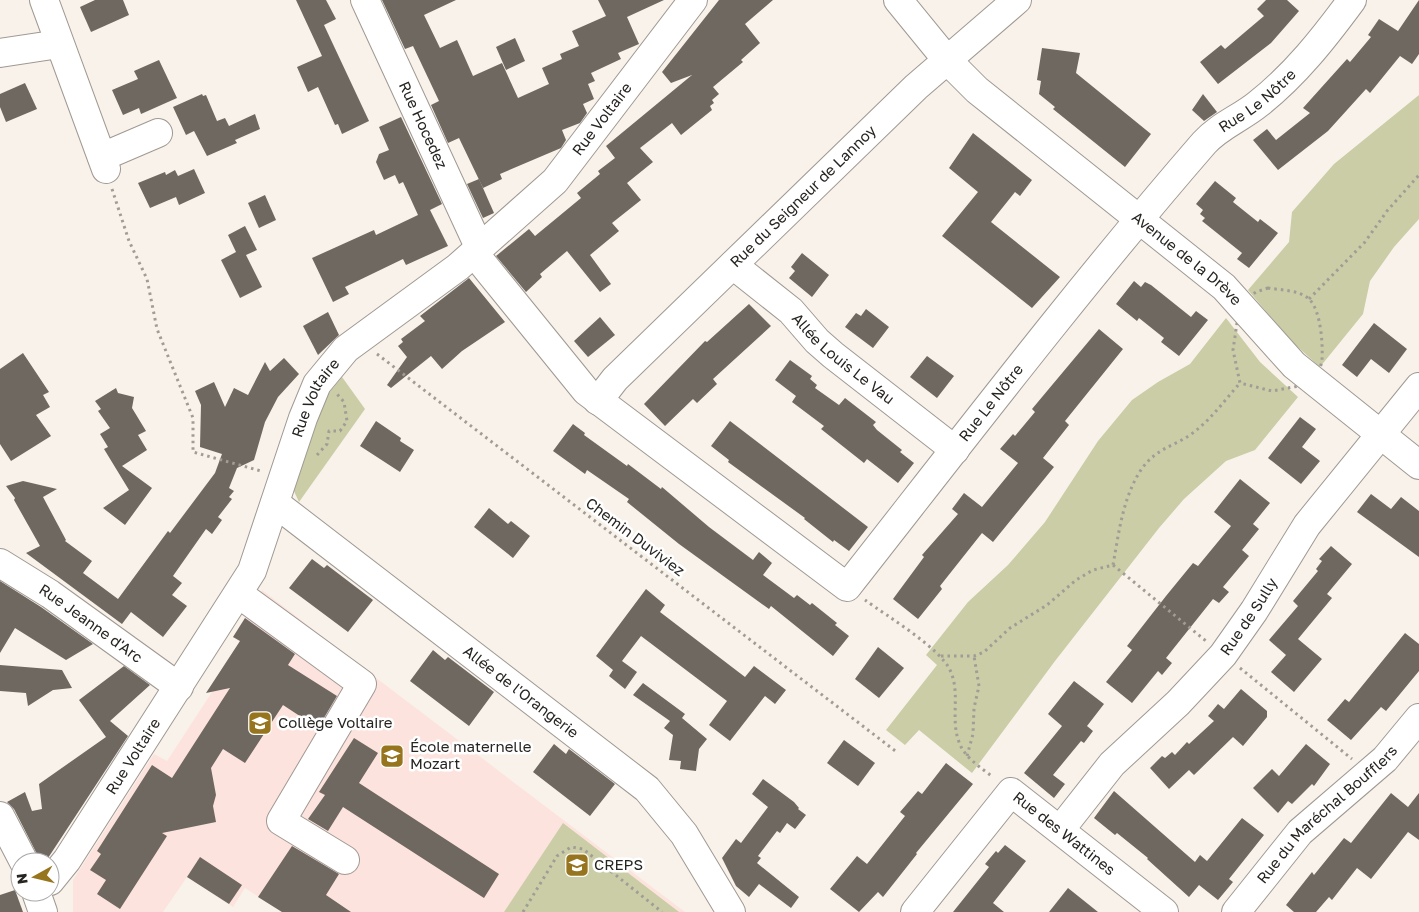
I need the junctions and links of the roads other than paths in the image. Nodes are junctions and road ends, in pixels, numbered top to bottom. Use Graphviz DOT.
graph roads {
  1 [pos="44,0"];
  2 [pos="365,0"];
  3 [pos="693,0"];
  4 [pos="898,0"];
  5 [pos="1017,0"];
  6 [pos="1352,0"];
  7 [pos="59,44"];
  8 [pos="0,53"];
  9 [pos="947,60"];
  10 [pos="158,133"];
  11 [pos="1139,221"];
  12 [pos="477,251"];
  13 [pos="732,265"];
  14 [pos="1419,387"];
  15 [pos="598,401"];
  16 [pos="1381,434"];
  17 [pos="955,450"];
  18 [pos="1419,465"];
  19 [pos="275,503"];
  20 [pos="0,563"];
  21 [pos="239,594"];
  22 [pos="179,687"];
  23 [pos="1419,718"];
  24 [pos="0,816"];
  25 [pos="1060,830"];
  26 [pos="19,852"];
  27 [pos="345,860"];
  28 [pos="60,869"];
  29 [pos="918,911"];
  30 [pos="731,912"];
  31 [pos="1164,912"];
  32 [pos="1236,912"];
  1 -- 7 [label="street"];
  2 -- 12 [label="street, Rue Hocedez"];
  3 -- 12 [label="street, Rue Voltaire"];
  4 -- 9 [label="street, Avenue de la Drève"];
  5 -- 9 [label="street, Rue du Seigneur de Lannoy"];
  6 -- 11 [label="street, Rue Le Nôtre"];
  7 -- 8 [label="street"];
  7 -- 10 [label="street"];
  9 -- 11 [label="street, Avenue de la Drève"];
  9 -- 13 [label="street, Rue du Seigneur de Lannoy"];
  11 -- 16 [label="street, Avenue de la Drève"];
  11 -- 17 [label="street, Rue Le Nôtre"];
  12 -- 15 [label="street, Rue Hocedez"];
  12 -- 19 [label="street, Rue Voltaire"];
  13 -- 15 [label="street, Rue du Seigneur de Lannoy"];
  13 -- 17 [label="street, Allée Louis Le Vau"];
  14 -- 16 [label="street, Rue de Sully"];
  15 -- 17 [label="street, Rue Le Nôtre"];
  16 -- 18 [label="street, Avenue de la Drève"];
  16 -- 25 [label="street, Rue de Sully"];
  19 -- 21 [label="street, Rue Voltaire"];
  19 -- 30 [label="street, Allée de l'Orangerie"];
  20 -- 22 [label="street, Rue Jeanne d'Arc"];
  21 -- 22 [label="street, Rue Voltaire"];
  21 -- 27 [label="street"];
  22 -- 28 [label="street, Rue Voltaire"];
  23 -- 32 [label="street, Rue du Maréchal Boufflers"];
  24 -- 26 [label="street"];
  25 -- 29 [label="street, Rue des Wattines"];
  25 -- 31 [label="street, Rue des Wattines"];
}
